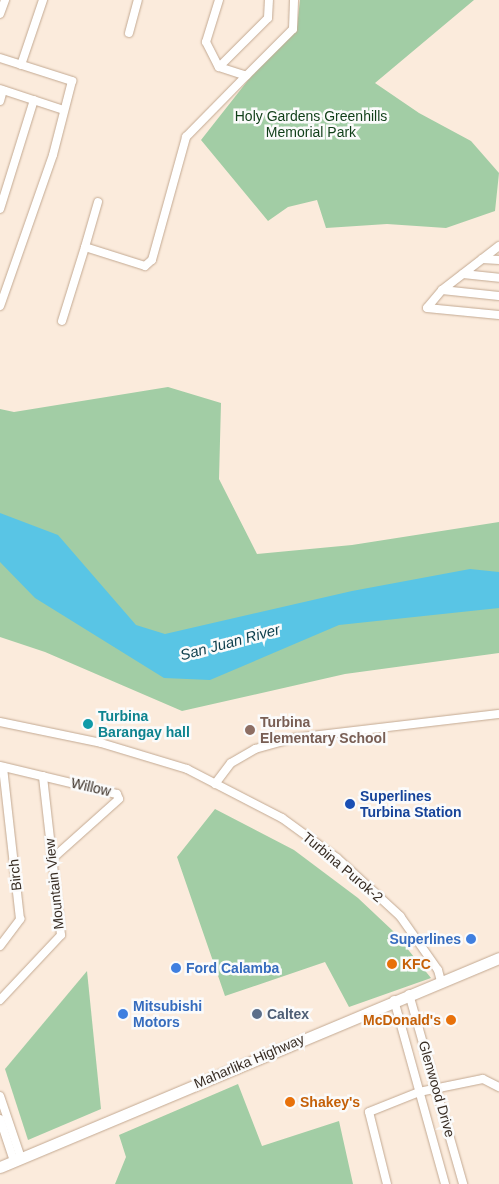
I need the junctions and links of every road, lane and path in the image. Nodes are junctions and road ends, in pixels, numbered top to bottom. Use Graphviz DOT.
graph roads {
  1 [pos="5,0"];
  2 [pos="43,0"];
  3 [pos="138,0"];
  4 [pos="218,0"];
  5 [pos="269,0"];
  6 [pos="294,0"];
  7 [pos="0,14"];
  8 [pos="130,33"];
  9 [pos="0,58"];
  10 [pos="21,65"];
  11 [pos="219,66"];
  12 [pos="246,76"];
  13 [pos="2,89"];
  14 [pos="0,100"];
  15 [pos="34,100"];
  16 [pos="64,110"];
  17 [pos="98,202"];
  18 [pos="0,209"];
  19 [pos="499,246"];
  20 [pos="85,247"];
  21 [pos="482,259"];
  22 [pos="499,260"];
  23 [pos="463,274"];
  24 [pos="499,278"];
  25 [pos="4,282"];
  26 [pos="442,290"];
  27 [pos="499,296"];
  28 [pos="0,306"];
  29 [pos="499,315"];
  30 [pos="62,322"];
  31 [pos="499,714"];
  32 [pos="0,722"];
  33 [pos="2,767"];
  34 [pos="43,776"];
  35 [pos="215,784"];
  36 [pos="52,859"];
  37 [pos="0,946"];
  38 [pos="499,958"];
  39 [pos="441,981"];
  40 [pos="409,994"];
  41 [pos="0,1000"];
  42 [pos="394,1000"];
  43 [pos="499,1087"];
  44 [pos="437,1088"];
  45 [pos="419,1092"];
  46 [pos="0,1096"];
  47 [pos="0,1119"];
  48 [pos="18,1159"];
  49 [pos="0,1167"];
  50 [pos="386,1184"];
  51 [pos="445,1184"];
  52 [pos="463,1184"];
  1 -- 7 [label="street"];
  2 -- 10 [label="street"];
  3 -- 8 [label="street"];
  4 -- 11 [label="street"];
  5 -- 11 [label="street"];
  6 -- 12 [label="street"];
  9 -- 10 [label="street"];
  10 -- 16 [label="street"];
  11 -- 12 [label="street"];
  12 -- 20 [label="street"];
  13 -- 14 [label="street"];
  13 -- 15 [label="street"];
  15 -- 16 [label="street"];
  15 -- 18 [label="street"];
  16 -- 25 [label="street"];
  17 -- 20 [label="street"];
  19 -- 21 [label="street"];
  20 -- 30 [label="street"];
  21 -- 22 [label="street"];
  21 -- 23 [label="street"];
  23 -- 24 [label="street"];
  23 -- 26 [label="street"];
  25 -- 28 [label="street"];
  26 -- 27 [label="street"];
  26 -- 29 [label="street"];
  31 -- 35 [label="street"];
  32 -- 35 [label="street, Turbina Purok-2"];
  33 -- 34 [label="street, Willow"];
  33 -- 37 [label="street, Birch"];
  34 -- 36 [label="street, Mountain View"];
  34 -- 36 [label="street, Willow"];
  35 -- 39 [label="street, Turbina Purok-2"];
  36 -- 41 [label="street, Mountain View"];
  38 -- 39 [label="highway, Maharlika Highway"];
  39 -- 40 [label="highway, Maharlika Highway"];
  40 -- 42 [label="highway, Maharlika Highway"];
  40 -- 44 [label="street, Glenwood Drive"];
  42 -- 45 [label="street, Glenwood Drive"];
  42 -- 48 [label="highway, Maharlika Highway"];
  43 -- 44 [label="street"];
  44 -- 45 [label="street"];
  44 -- 52 [label="street, Glenwood Drive"];
  45 -- 50 [label="street"];
  45 -- 51 [label="street, Glenwood Drive"];
  46 -- 48 [label="street"];
  47 -- 48 [label="street"];
  48 -- 49 [label="highway, Maharlika Highway"];
}
